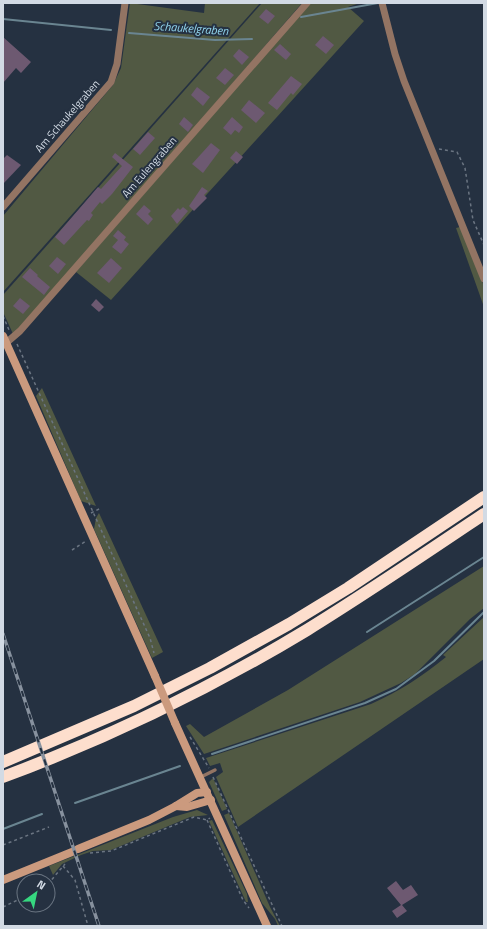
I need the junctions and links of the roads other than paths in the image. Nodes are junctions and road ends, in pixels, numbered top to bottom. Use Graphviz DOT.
graph roads {
  1 [pos="125,3"];
  2 [pos="307,3"];
  3 [pos="382,3"];
  4 [pos="3,207"];
  5 [pos="484,279"];
  6 [pos="5,340"];
  7 [pos="484,496"];
  8 [pos="484,514"];
  9 [pos="3,762"];
  10 [pos="213,771"];
  11 [pos="3,777"];
  12 [pos="201,777"];
  13 [pos="209,796"];
  14 [pos="3,880"];
  15 [pos="267,926"];
  1 -- 4 [label="street, Am Schaukelgraben"];
  2 -- 6 [label="street, Am Eulengraben"];
  3 -- 5 [label="street"];
  6 -- 12 [label="main road, bridge"];
  7 -- 9 [label="highway"];
  8 -- 11 [label="highway"];
  10 -- 12 [label="lane"];
  12 -- 13 [label="main road"];
  13 -- 14 [label="main road"];
  13 -- 15 [label="main road"];
}
